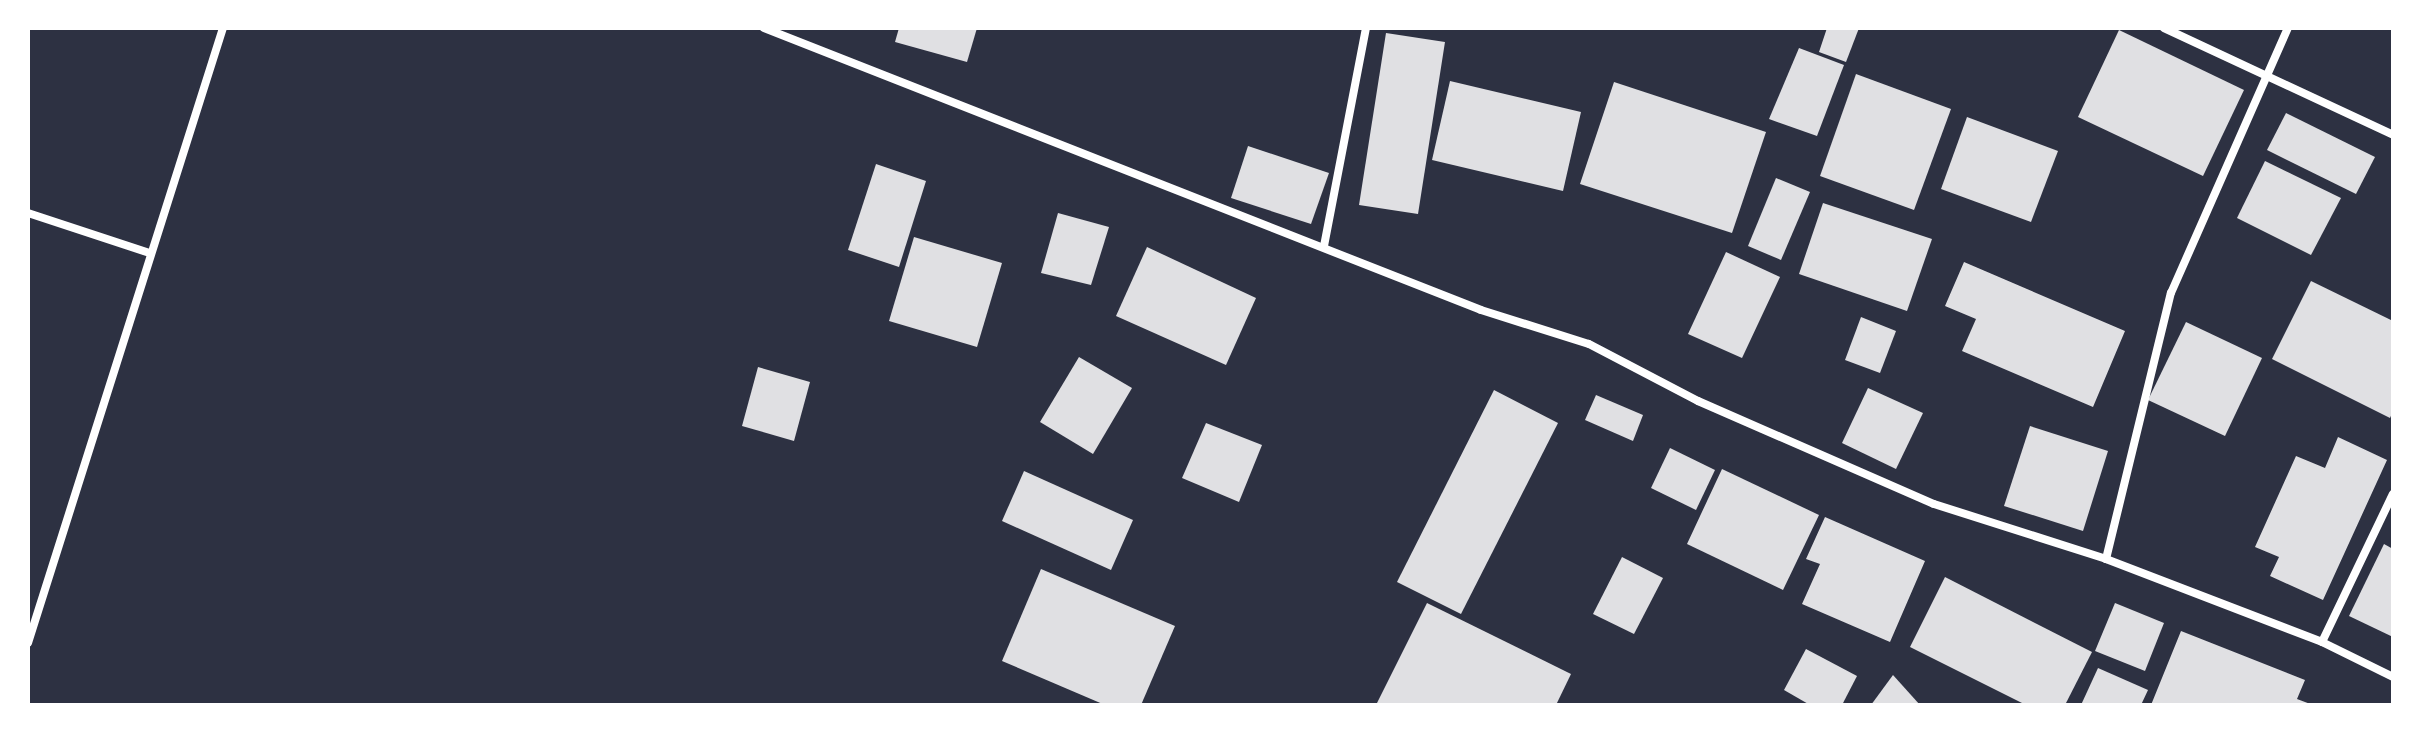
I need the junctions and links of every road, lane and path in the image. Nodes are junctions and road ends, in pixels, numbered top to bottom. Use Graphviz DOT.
graph roads {
  1 [pos="223,28"];
  2 [pos="764,28"];
  3 [pos="1366,28"];
  4 [pos="2164,28"];
  5 [pos="2288,28"];
  6 [pos="2267,77"];
  7 [pos="2393,135"];
  8 [pos="28,213"];
  9 [pos="1324,246"];
  10 [pos="150,253"];
  11 [pos="2393,494"];
  12 [pos="2106,559"];
  13 [pos="2322,642"];
  14 [pos="28,643"];
  15 [pos="2393,677"];
  1 -- 10 [label="street"];
  2 -- 9 [label="street"];
  3 -- 9 [label="street"];
  4 -- 6 [label="street"];
  5 -- 6 [label="street"];
  6 -- 7 [label="street"];
  6 -- 12 [label="street"];
  8 -- 10 [label="street"];
  9 -- 12 [label="street"];
  10 -- 14 [label="street"];
  11 -- 13 [label="street"];
  12 -- 13 [label="street"];
  13 -- 15 [label="street"];
}
